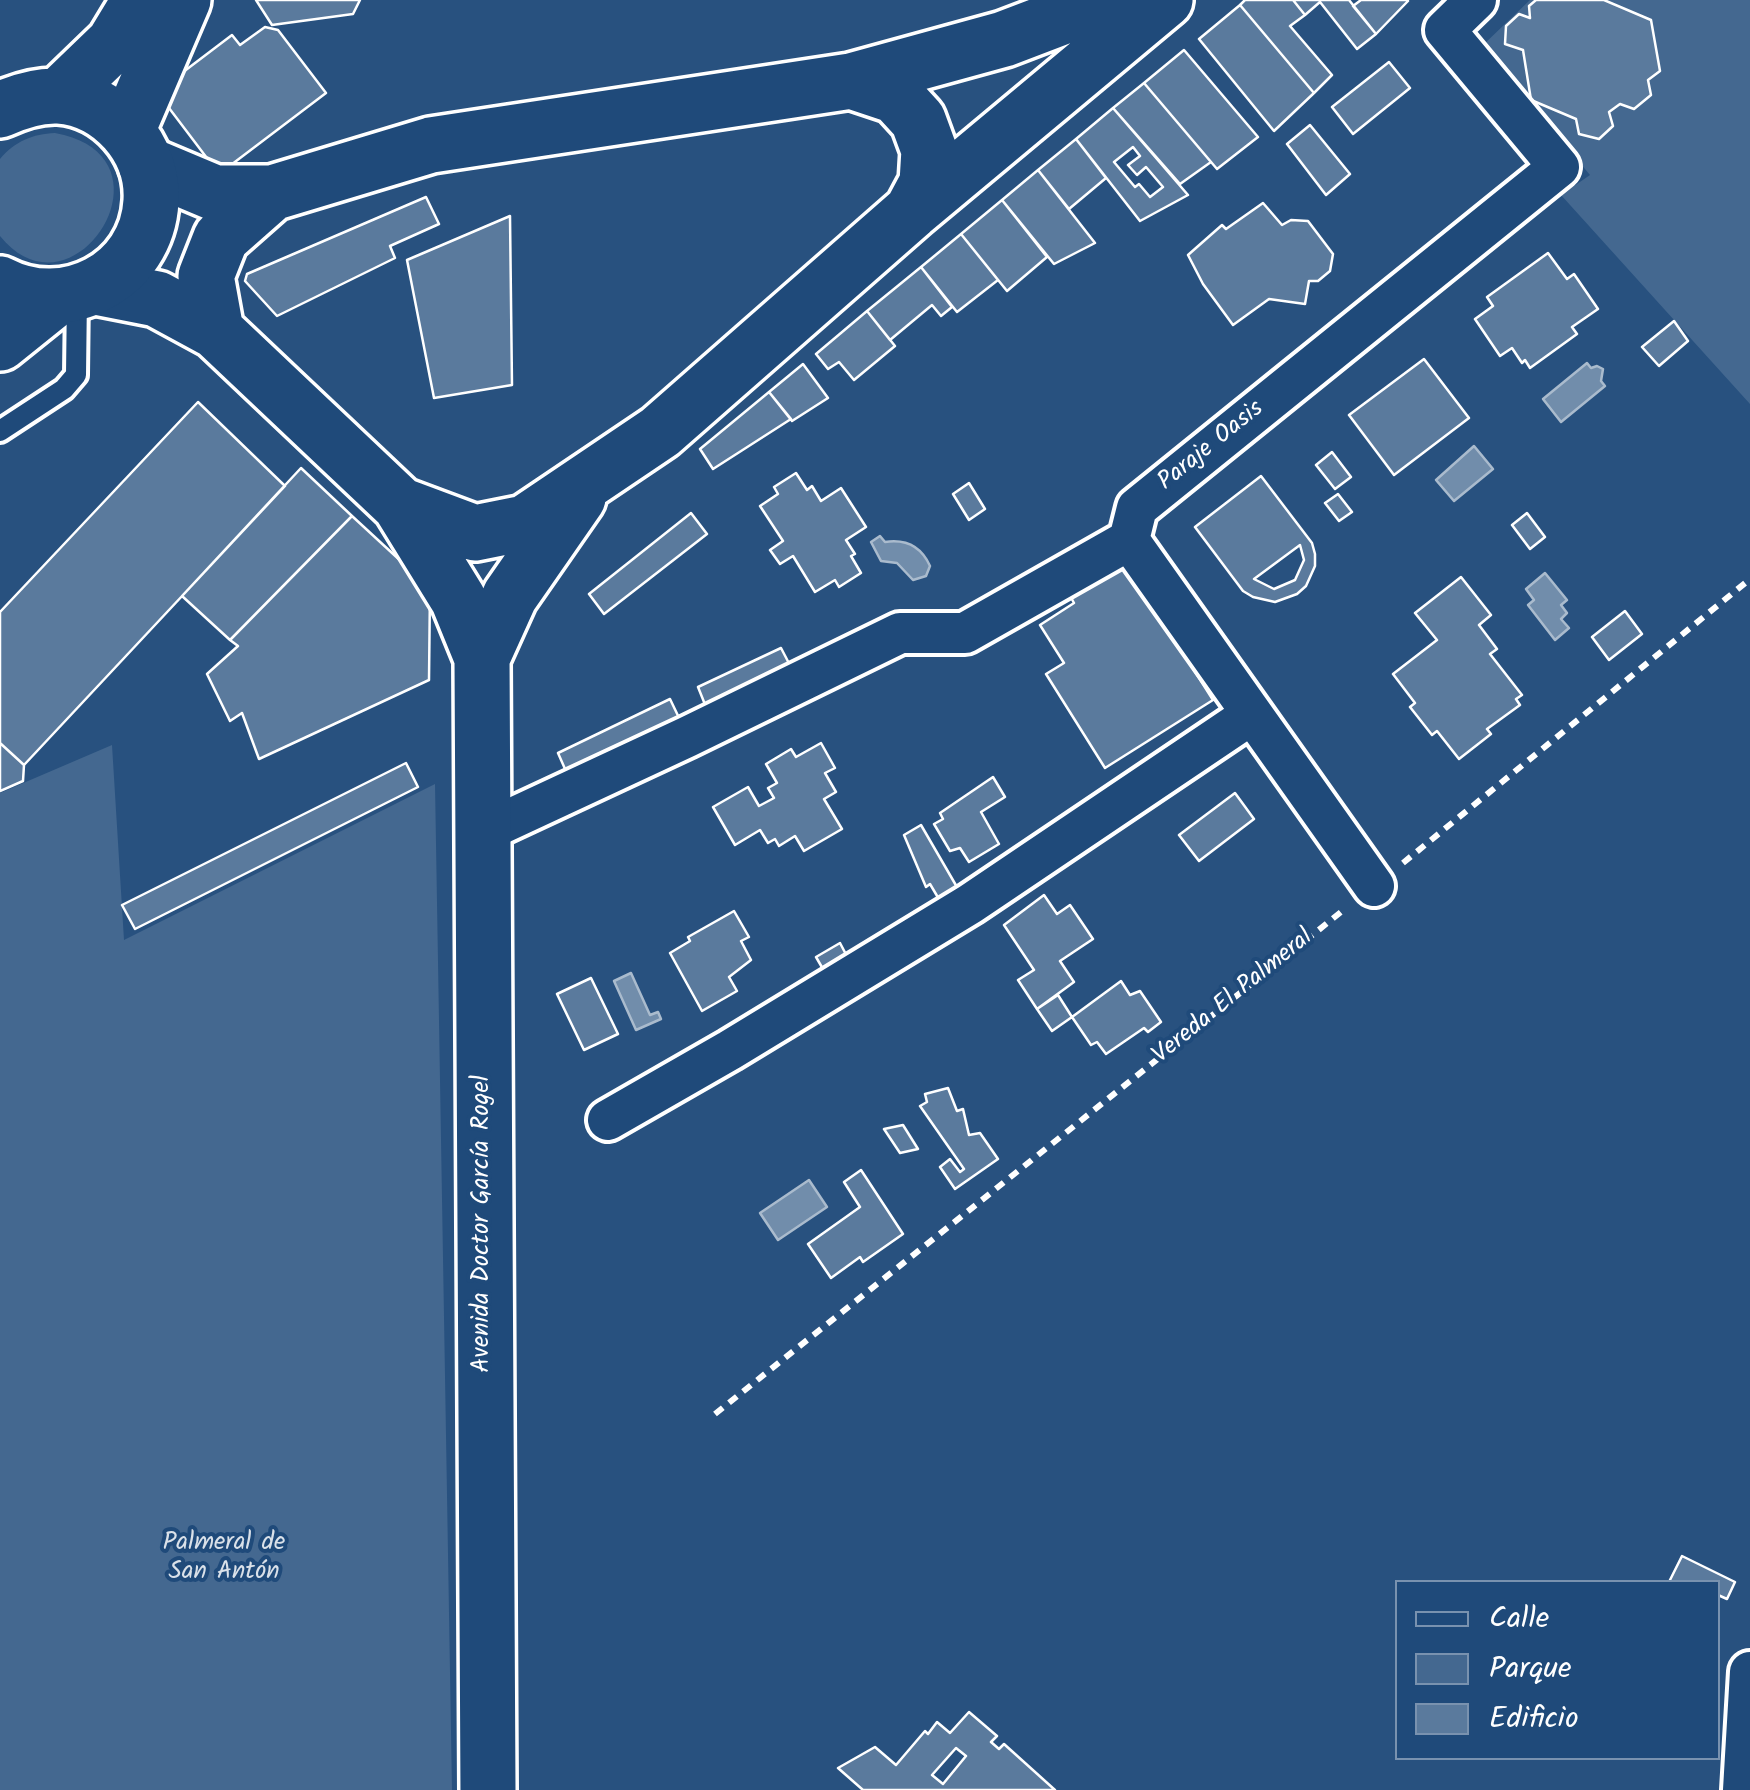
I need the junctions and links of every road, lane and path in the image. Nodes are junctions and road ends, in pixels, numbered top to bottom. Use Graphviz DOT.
graph roads {
  1 [pos="140,0"];
  2 [pos="183,0"];
  3 [pos="1106,0"];
  4 [pos="1165,0"];
  5 [pos="1476,0"];
  6 [pos="851,81"];
  7 [pos="21,98"];
  8 [pos="137,147"];
  9 [pos="272,192"];
  10 [pos="912,211"];
  11 [pos="0,284"];
  12 [pos="76,293"];
  13 [pos="216,330"];
  14 [pos="0,343"];
  15 [pos="0,431"];
  16 [pos="594,477"];
  17 [pos="400,505"];
  18 [pos="1129,540"];
  19 [pos="1750,579"];
  20 [pos="482,658"];
  21 [pos="1252,714"];
  22 [pos="481,833"];
  23 [pos="1374,886"];
  24 [pos="608,1120"];
  25 [pos="715,1414"];
  26 [pos="1750,1672"];
  27 [pos="488,1790"];
  28 [pos="1742,1790"];
  1 -- 7 [label="main road"];
  2 -- 8 [label="main road"];
  3 -- 6 [label="main road"];
  4 -- 10 [label="main road"];
  5 -- 18 [label="street, Paraje Oasis"];
  6 -- 9 [label="main road"];
  6 -- 10 [label="main road"];
  7 -- 8 [label="main road"];
  8 -- 9 [label="main road"];
  8 -- 12 [label="main road"];
  9 -- 13 [label="main road"];
  10 -- 16 [label="main road"];
  11 -- 12 [label="main road, Avenida Doctor García Rogel"];
  12 -- 13 [label="main road, Avenida Doctor García Rogel"];
  12 -- 14 [label="main road"];
  12 -- 15 [label="lane"];
  13 -- 17 [label="main road, Avenida Doctor García Rogel"];
  16 -- 17 [label="main road, Avenida Doctor García Rogel"];
  16 -- 20 [label="main road, Avenida Doctor García Rogel"];
  17 -- 20 [label="main road, Avenida Doctor García Rogel"];
  18 -- 21 [label="street"];
  18 -- 22 [label="street"];
  19 -- 23 [label="path, Vereda El Palmeral"];
  20 -- 22 [label="main road, Avenida Doctor García Rogel"];
  21 -- 23 [label="street"];
  21 -- 24 [label="street"];
  22 -- 27 [label="main road, Avenida Doctor García Rogel"];
  23 -- 25 [label="path, Vereda El Palmeral"];
  26 -- 28 [label="street"];
}
